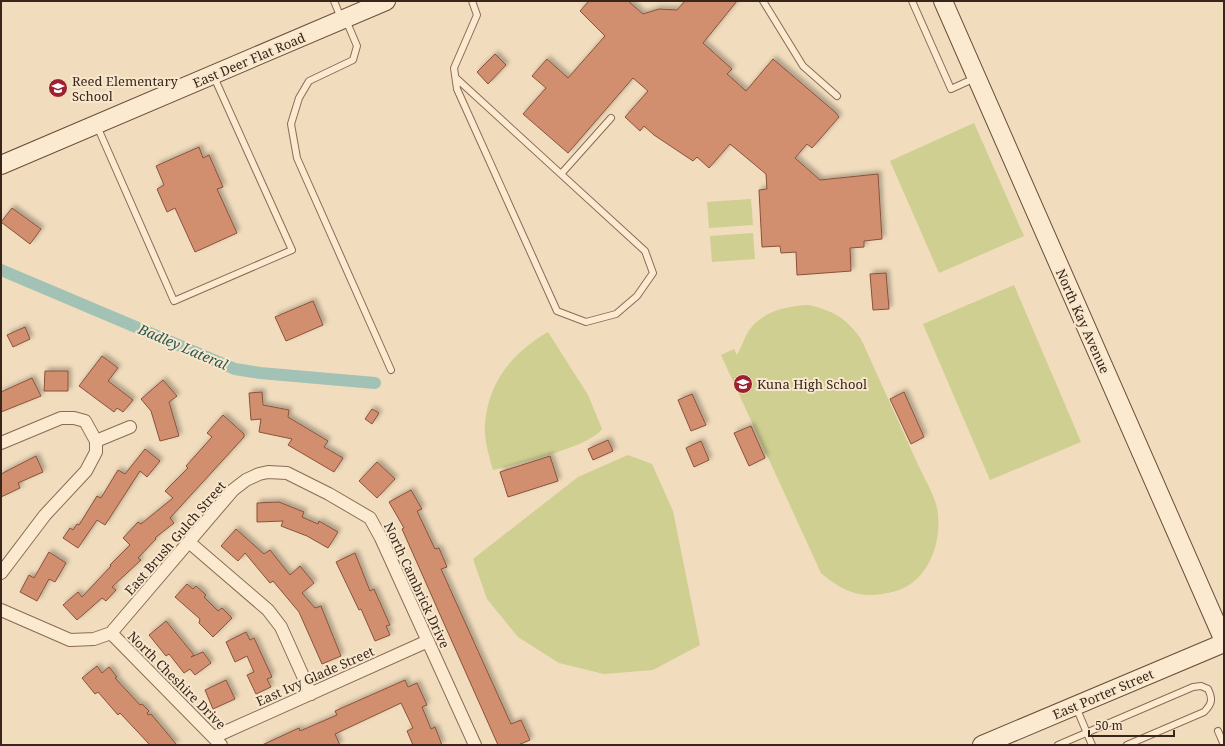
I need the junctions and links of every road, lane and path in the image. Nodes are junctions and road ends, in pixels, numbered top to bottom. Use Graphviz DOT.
graph roads {
  1 [pos="334,1"];
  2 [pos="386,1"];
  3 [pos="472,1"];
  4 [pos="764,1"];
  5 [pos="912,1"];
  6 [pos="943,1"];
  7 [pos="344,19"];
  8 [pos="213,75"];
  9 [pos="976,77"];
  10 [pos="456,78"];
  11 [pos="837,96"];
  12 [pos="611,118"];
  13 [pos="96,125"];
  14 [pos="4,162"];
  15 [pos="561,174"];
  16 [pos="391,370"];
  17 [pos="130,427"];
  18 [pos="96,441"];
  19 [pos="1,443"];
  20 [pos="268,472"];
  21 [pos="190,543"];
  22 [pos="1,573"];
  23 [pos="1,610"];
  24 [pos="111,633"];
  25 [pos="428,641"];
  26 [pos="1224,642"];
  27 [pos="311,694"];
  28 [pos="1075,706"];
  29 [pos="1218,731"];
  30 [pos="1086,733"];
  31 [pos="218,741"];
  32 [pos="475,745"];
  33 [pos="982,745"];
  34 [pos="1058,745"];
  35 [pos="1092,745"];
  36 [pos="1127,745"];
  37 [pos="1224,745"];
  1 -- 7 [label="lane"];
  2 -- 7 [label="street, East Deer Flat Road"];
  3 -- 10 [label="lane"];
  4 -- 11 [label="lane"];
  5 -- 9 [label="lane"];
  6 -- 9 [label="street, North Kay Avenue"];
  7 -- 8 [label="street, East Deer Flat Road"];
  7 -- 16 [label="lane"];
  8 -- 13 [label="street, East Deer Flat Road"];
  8 -- 13 [label="lane"];
  9 -- 26 [label="street, North Kay Avenue"];
  10 -- 15 [label="lane"];
  10 -- 15 [label="lane"];
  12 -- 15 [label="lane"];
  13 -- 14 [label="street, East Deer Flat Road"];
  17 -- 18 [label="street"];
  18 -- 19 [label="street"];
  18 -- 22 [label="street"];
  20 -- 21 [label="street, East Brush Gulch Street"];
  20 -- 25 [label="street, North Cambrick Drive"];
  21 -- 24 [label="street, East Brush Gulch Street"];
  21 -- 27 [label="street"];
  23 -- 24 [label="street, North Cheshire Drive"];
  24 -- 31 [label="street, North Cheshire Drive"];
  25 -- 27 [label="street, East Ivy Glade Street"];
  25 -- 32 [label="street, North Cambrick Drive"];
  26 -- 28 [label="street, East Porter Street"];
  27 -- 31 [label="street, East Ivy Glade Street"];
  28 -- 30 [label="lane"];
  28 -- 33 [label="street, East Porter Street"];
  29 -- 37 [label="lane"];
  30 -- 34 [label="lane"];
  30 -- 35 [label="lane"];
  30 -- 36 [label="lane"];
}
